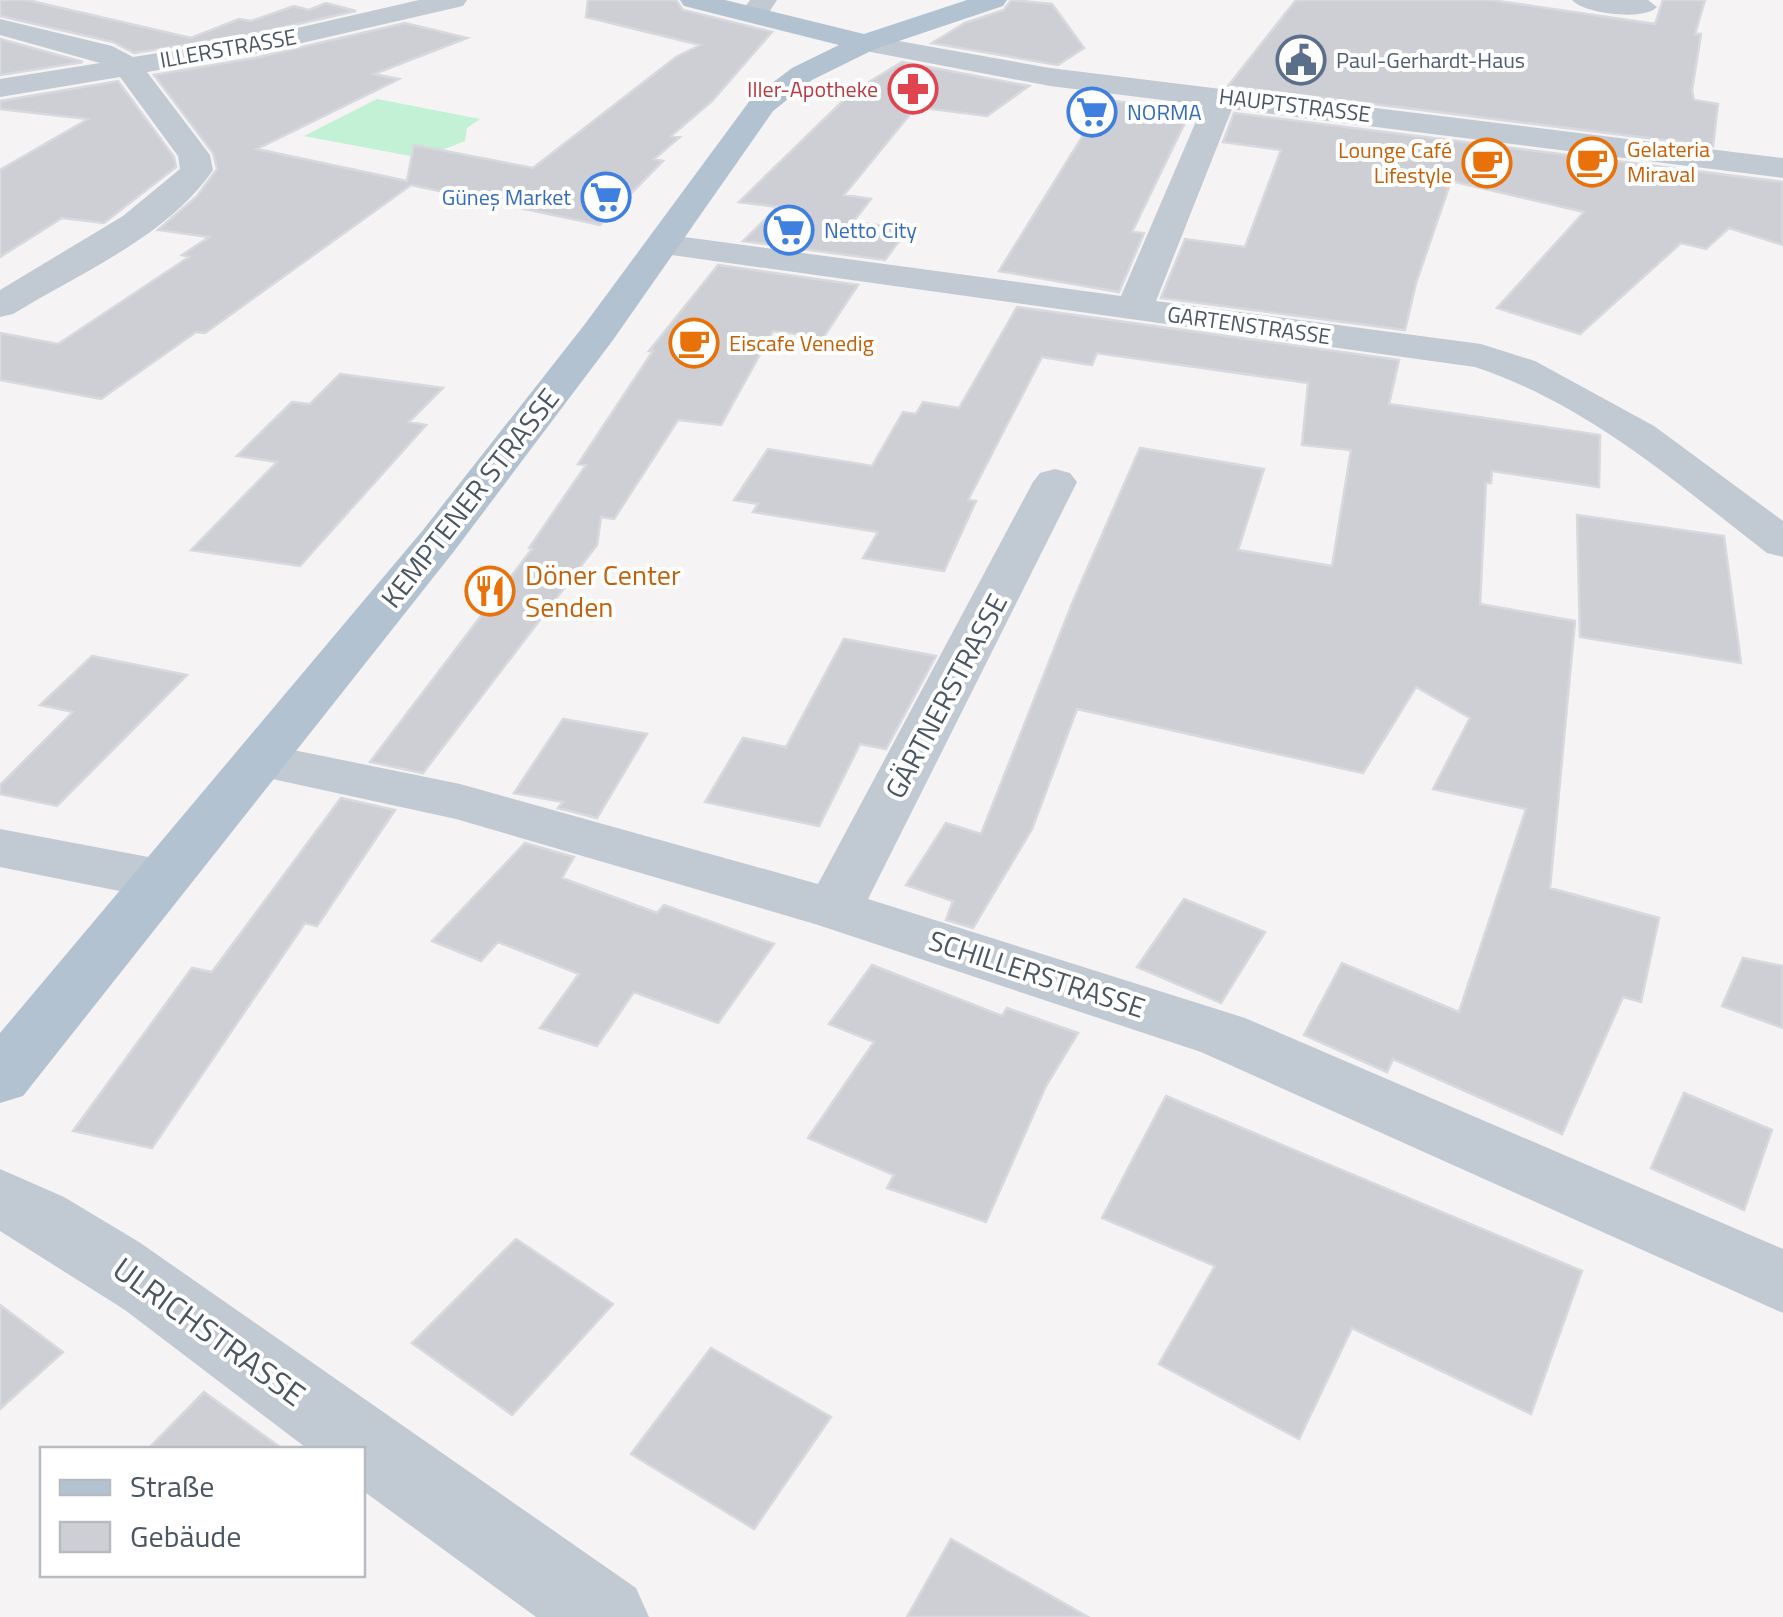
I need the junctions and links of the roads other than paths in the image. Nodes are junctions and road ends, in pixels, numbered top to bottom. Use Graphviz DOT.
graph roads {
  1 [pos="454,0"];
  2 [pos="693,0"];
  3 [pos="994,0"];
  4 [pos="1584,0"];
  5 [pos="1645,4"];
  6 [pos="759,7"];
  7 [pos="0,27"];
  8 [pos="1641,38"];
  9 [pos="865,43"];
  10 [pos="126,65"];
  11 [pos="0,88"];
  12 [pos="1222,96"];
  13 [pos="1783,168"];
  14 [pos="662,245"];
  15 [pos="0,306"];
  16 [pos="1134,310"];
  17 [pos="1055,482"];
  18 [pos="1782,541"];
  19 [pos="259,760"];
  20 [pos="0,848"];
  21 [pos="159,879"];
  22 [pos="834,909"];
  23 [pos="0,1078"];
  24 [pos="0,1198"];
  25 [pos="1783,1282"];
  26 [pos="607,1617"];
  1 -- 10 [label="street, ILLERSTRASSE"];
  2 -- 6 [label="main road, HAUPTSTRASSE"];
  3 -- 9 [label="main road, KEMPTENER STRASSE"];
  4 -- 5 [label="street"];
  5 -- 8 [label="street"];
  6 -- 9 [label="main road, HAUPTSTRASSE"];
  7 -- 10 [label="street"];
  9 -- 12 [label="street, HAUPTSTRASSE"];
  9 -- 14 [label="main road, KEMPTENER STRASSE"];
  10 -- 11 [label="street, ILLERSTRASSE"];
  10 -- 15 [label="street"];
  12 -- 13 [label="street, HAUPTSTRASSE"];
  12 -- 16 [label="street"];
  14 -- 16 [label="street, GARTENSTRASSE"];
  14 -- 19 [label="main road, KEMPTENER STRASSE"];
  16 -- 18 [label="street, GARTENSTRASSE"];
  17 -- 22 [label="street, GÄRTNERSTRASSE"];
  19 -- 21 [label="main road, KEMPTENER STRASSE"];
  19 -- 22 [label="street, SCHILLERSTRASSE"];
  20 -- 21 [label="street"];
  21 -- 23 [label="main road, KEMPTENER STRASSE"];
  22 -- 25 [label="street, SCHILLERSTRASSE"];
  24 -- 26 [label="street, ULRICHSTRASSE"];
}
